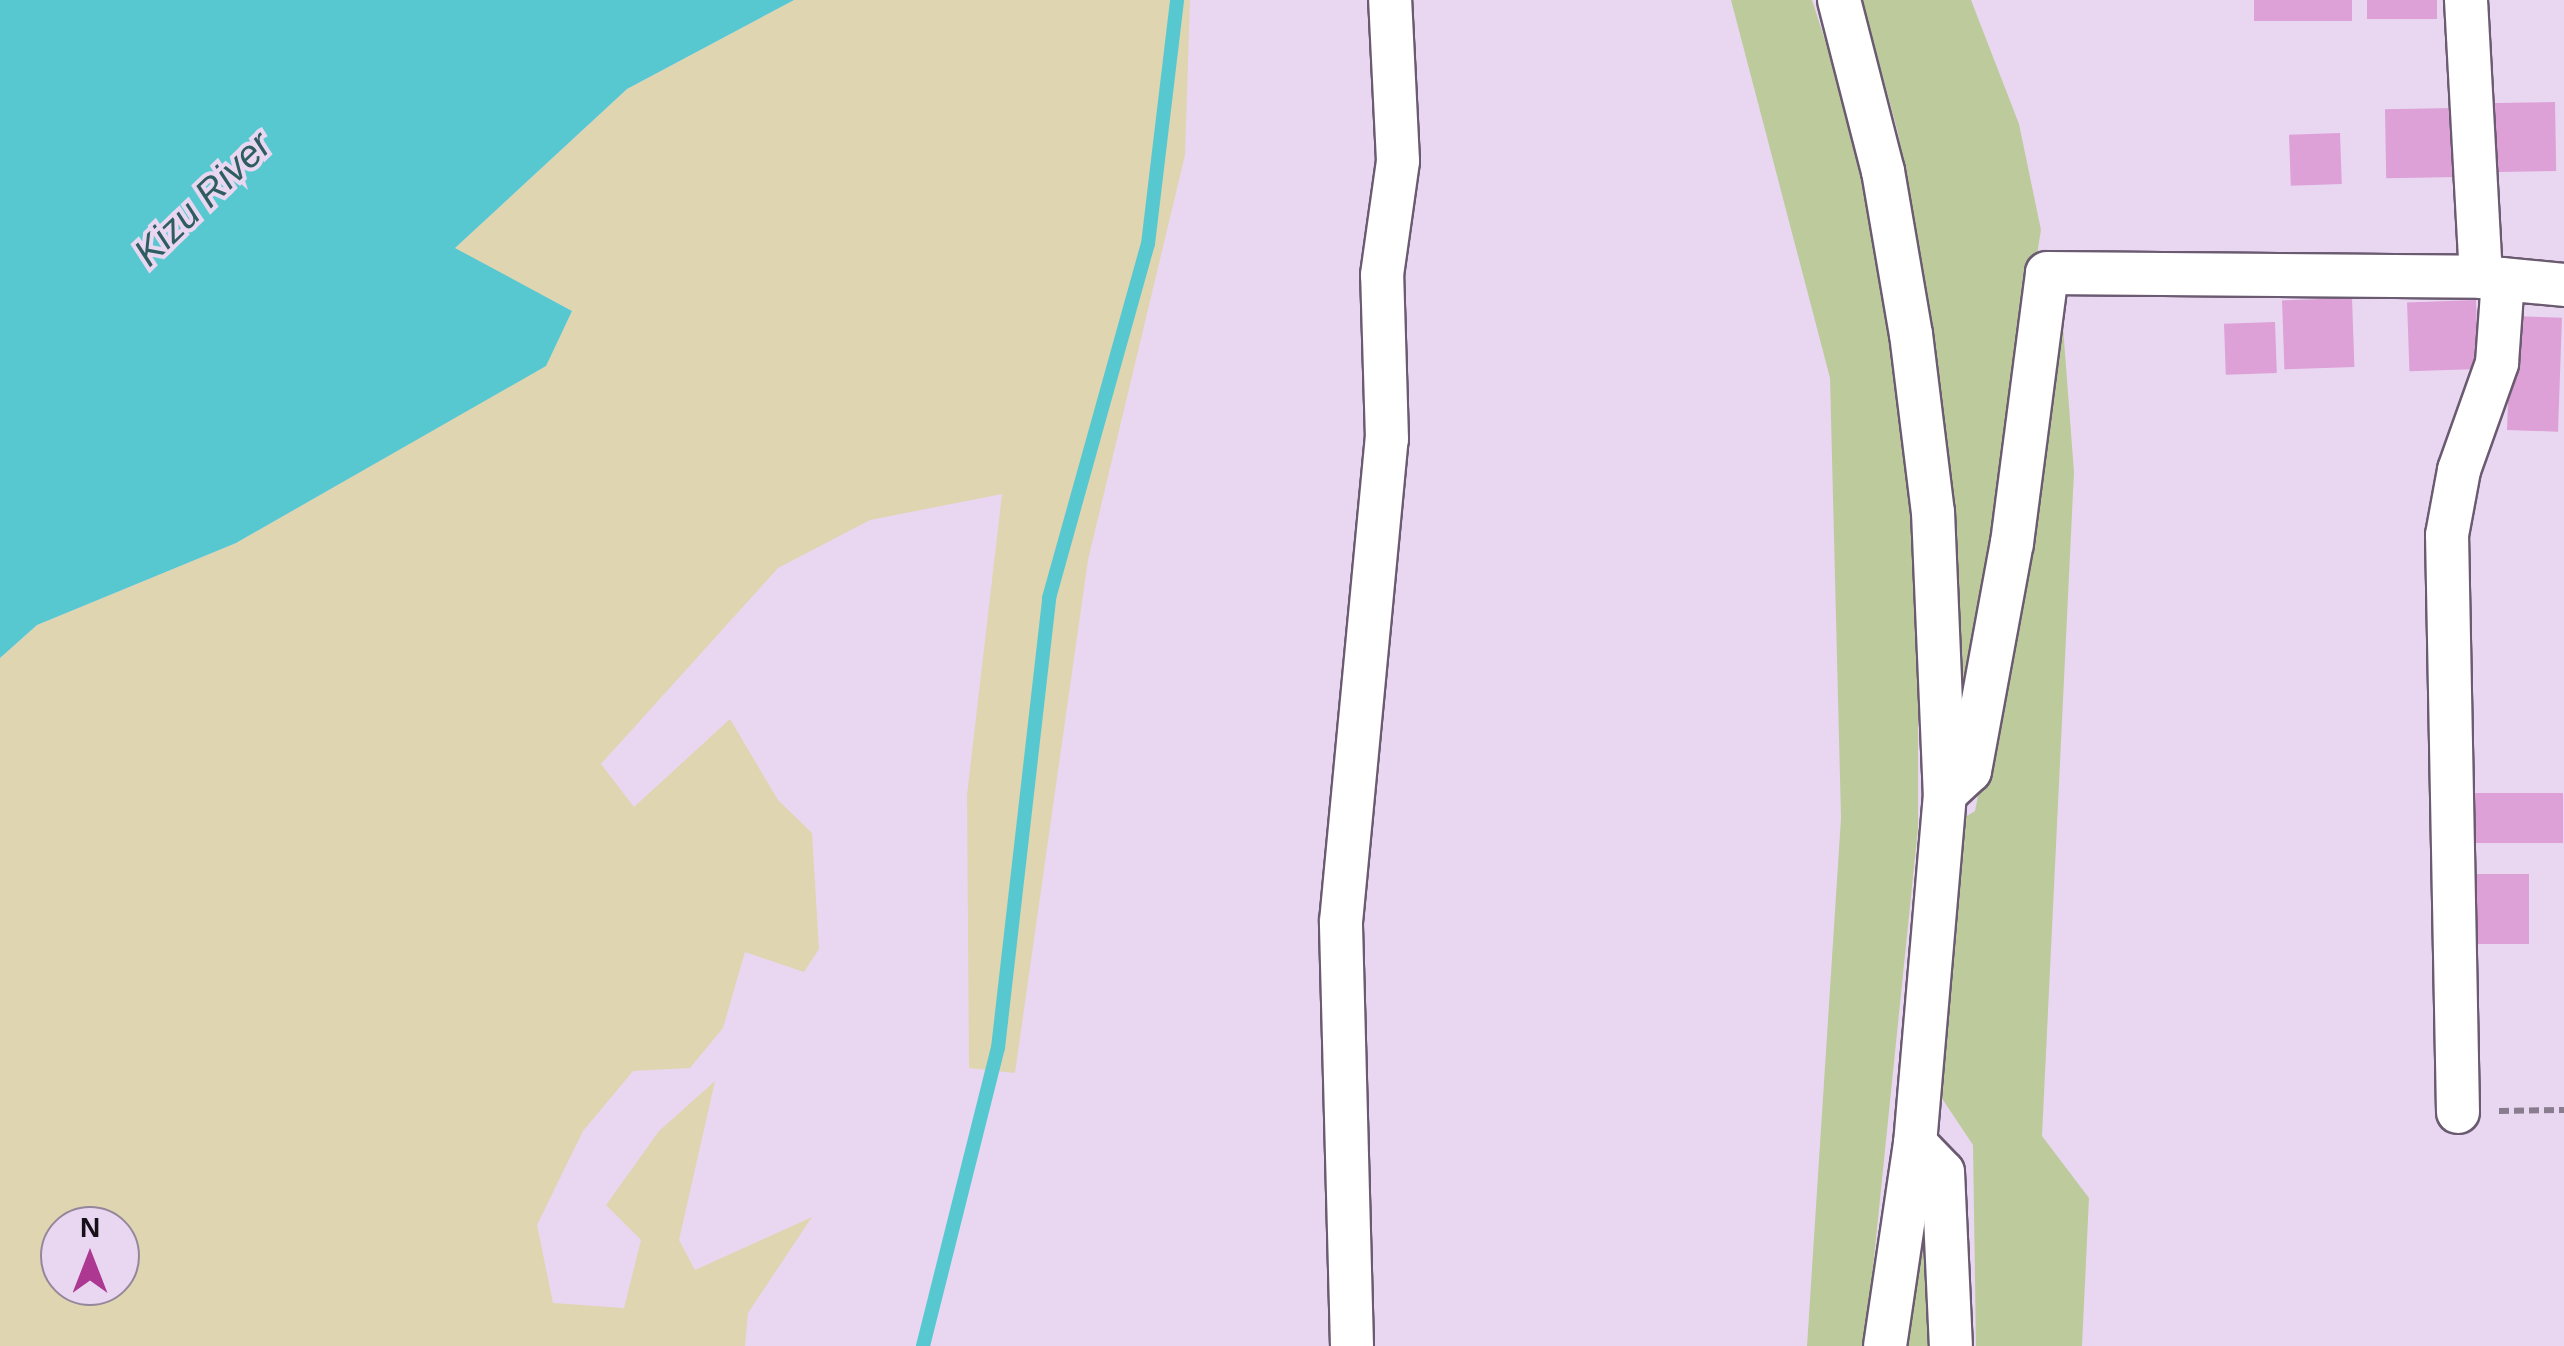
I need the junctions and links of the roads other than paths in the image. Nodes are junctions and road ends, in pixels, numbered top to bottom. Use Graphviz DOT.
graph roads {
  1 [pos="1390,0"];
  2 [pos="1839,0"];
  3 [pos="2466,0"];
  4 [pos="2492,278"];
  5 [pos="2564,285"];
  6 [pos="1945,794"];
  7 [pos="2458,1112"];
  8 [pos="1916,1143"];
  9 [pos="1352,1346"];
  10 [pos="1885,1346"];
  11 [pos="1952,1346"];
  1 -- 9 [label="street"];
  2 -- 6 [label="street"];
  3 -- 4 [label="street"];
  4 -- 5 [label="street"];
  4 -- 6 [label="street"];
  4 -- 7 [label="street"];
  6 -- 8 [label="street"];
  8 -- 10 [label="street"];
  8 -- 11 [label="street"];
}
